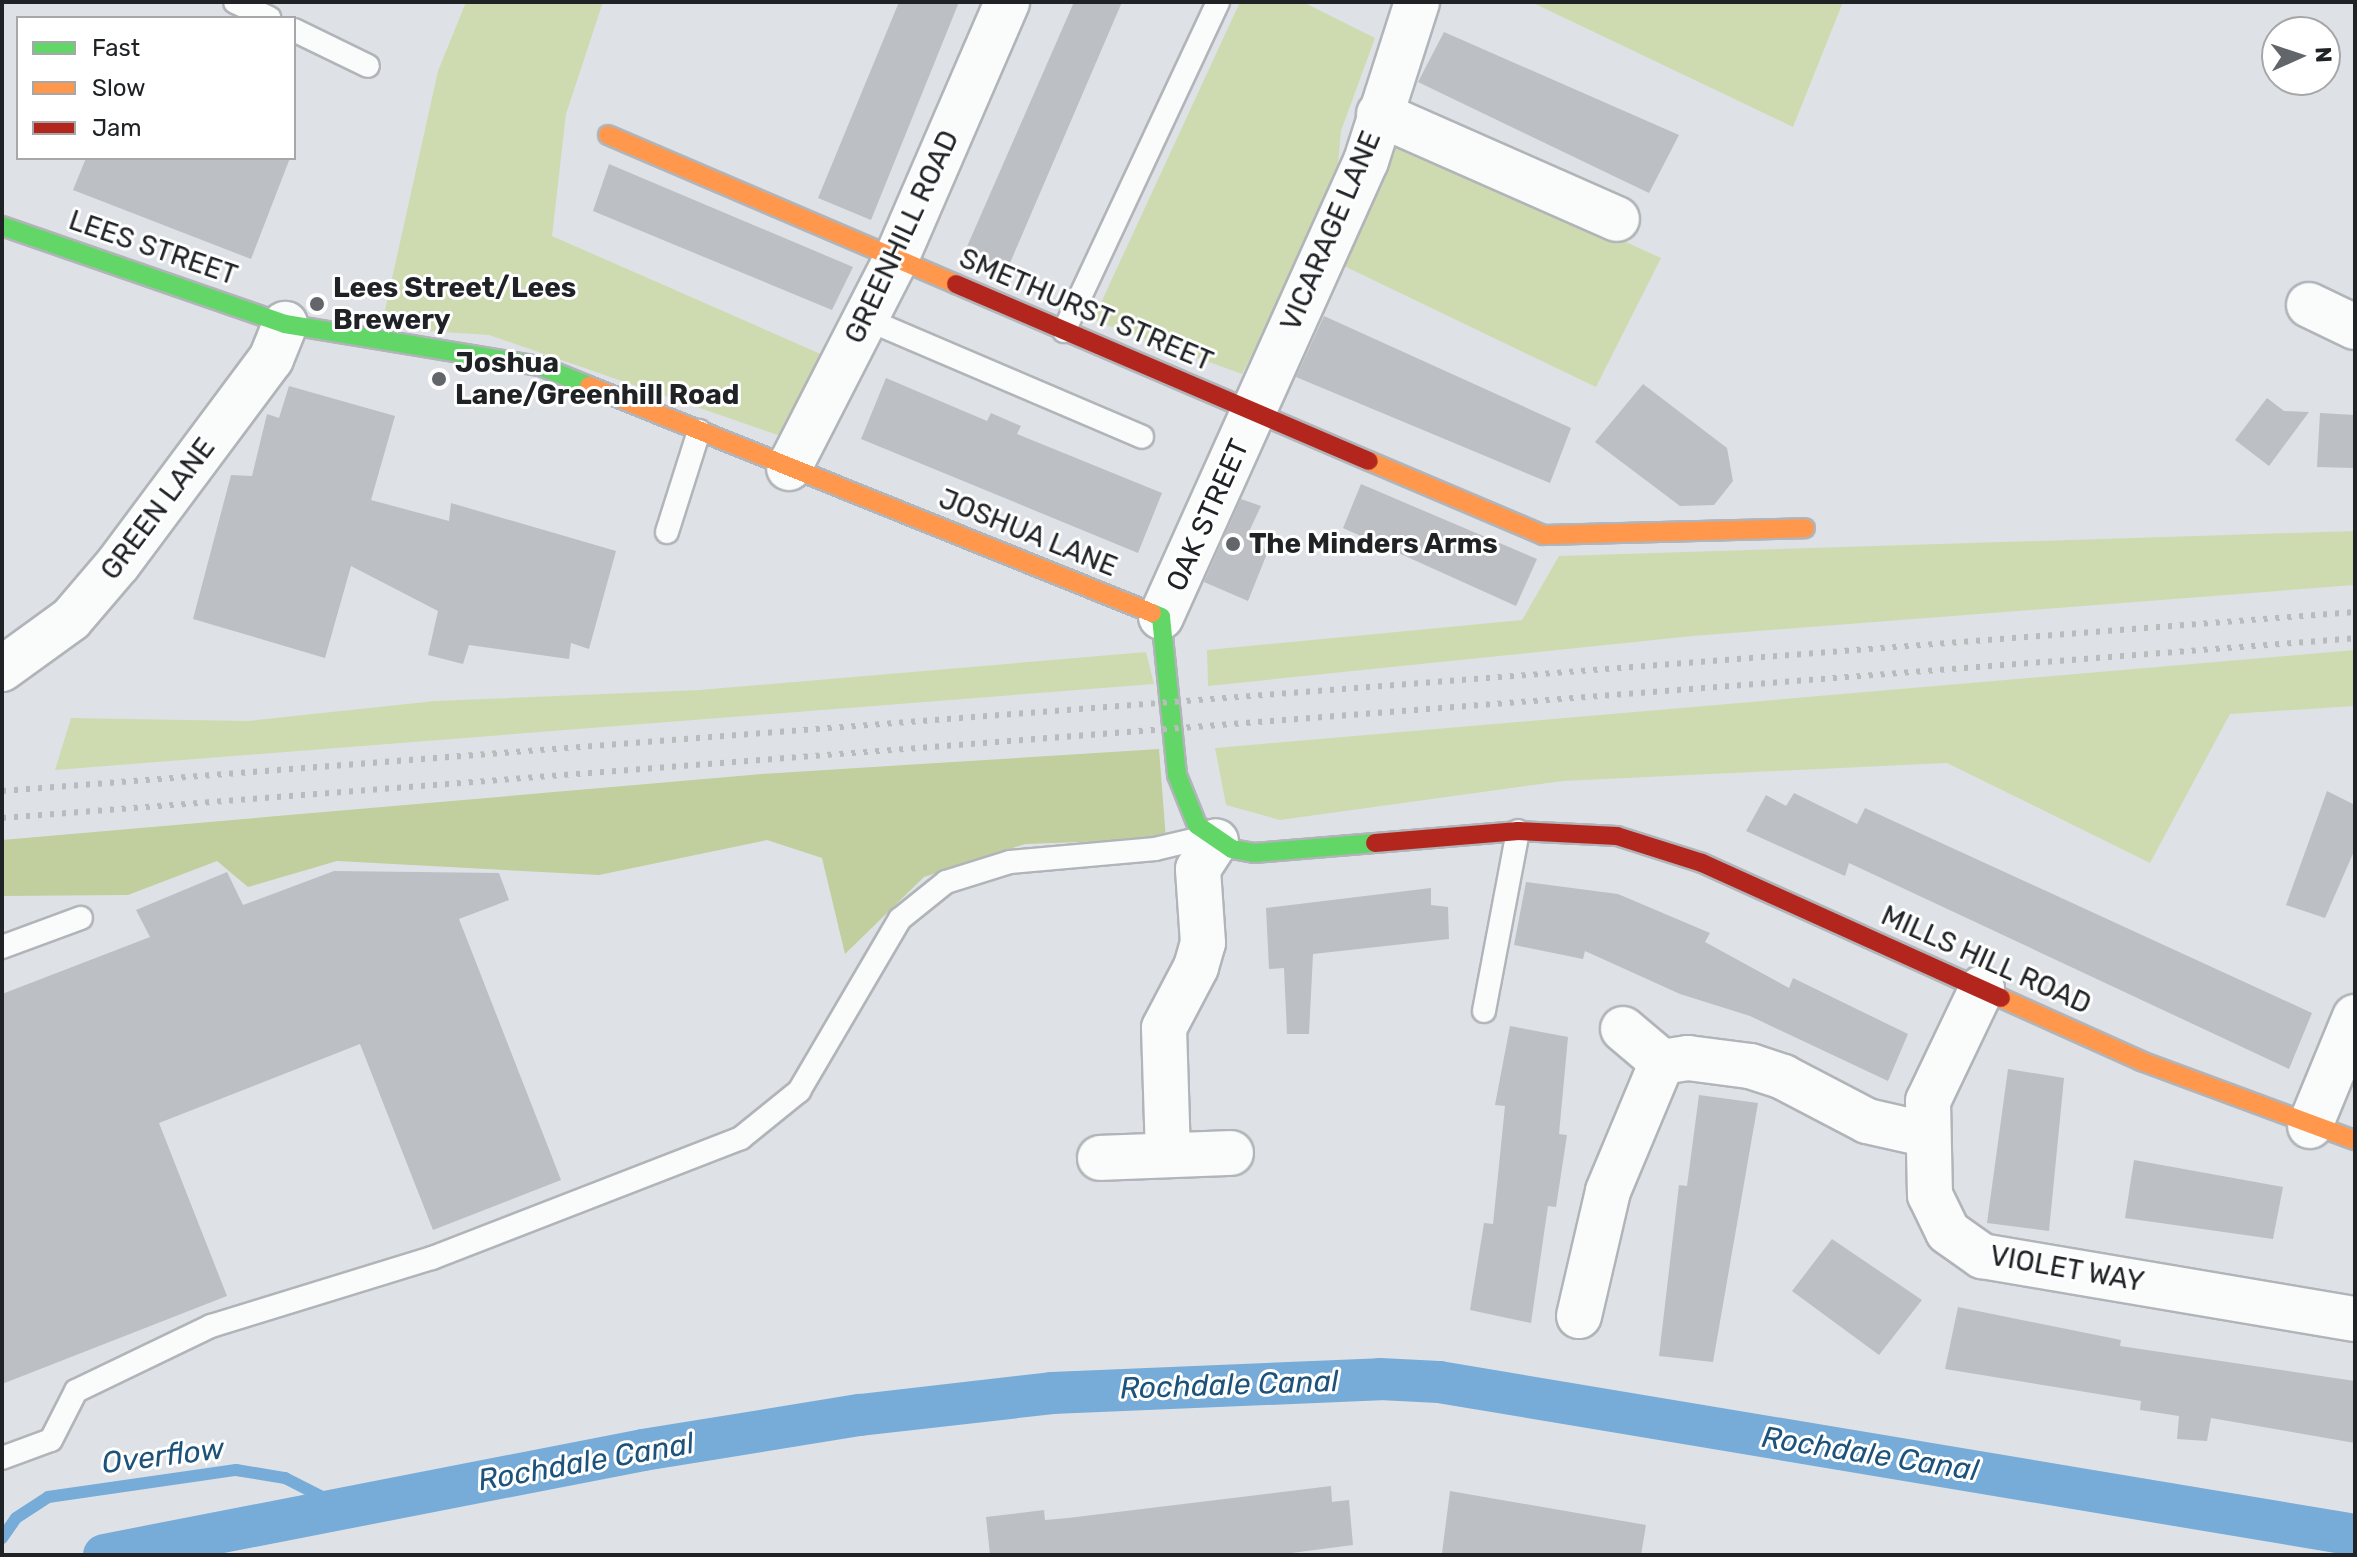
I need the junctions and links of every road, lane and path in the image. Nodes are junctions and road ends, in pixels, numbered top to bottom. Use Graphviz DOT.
graph roads {
  1 [pos="235,2"];
  2 [pos="1007,2"];
  3 [pos="1218,2"];
  4 [pos="1417,2"];
  5 [pos="265,16"];
  6 [pos="296,31"];
  7 [pos="368,66"];
  8 [pos="1379,114"];
  9 [pos="608,135"];
  10 [pos="1617,219"];
  11 [pos="2,226"];
  12 [pos="896,259"];
  13 [pos="2309,305"];
  14 [pos="866,319"];
  15 [pos="285,324"];
  16 [pos="2355,327"];
  17 [pos="1064,331"];
  18 [pos="1254,412"];
  19 [pos="699,431"];
  20 [pos="1142,437"];
  21 [pos="789,468"];
  22 [pos="1805,528"];
  23 [pos="667,532"];
  24 [pos="1161,617"];
  25 [pos="2,669"];
  26 [pos="1518,831"];
  27 [pos="1213,839"];
  28 [pos="81,918"];
  29 [pos="2,947"];
  30 [pos="1982,988"];
  31 [pos="1484,1011"];
  32 [pos="2355,1017"];
  33 [pos="1623,1029"];
  34 [pos="1662,1062"];
  35 [pos="2310,1126"];
  36 [pos="1924,1134"];
  37 [pos="2355,1140"];
  38 [pos="1231,1153"];
  39 [pos="1168,1155"];
  40 [pos="1100,1158"];
  41 [pos="1579,1316"];
  42 [pos="2355,1319"];
  43 [pos="2,1458"];
  1 -- 5 [label="lane"];
  2 -- 12 [label="street, GREENHILL ROAD"];
  3 -- 17 [label="lane"];
  4 -- 8 [label="street, VICARAGE LANE"];
  6 -- 7 [label="lane"];
  8 -- 10 [label="street"];
  8 -- 18 [label="street, VICARAGE LANE"];
  9 -- 12 [label="street, SMETHURST STREET"];
  11 -- 15 [label="street, LEES STREET"];
  12 -- 14 [label="street, GREENHILL ROAD"];
  12 -- 17 [label="street, SMETHURST STREET"];
  13 -- 16 [label="street"];
  14 -- 20 [label="lane"];
  14 -- 21 [label="street, GREENHILL ROAD"];
  15 -- 19 [label="street, JOSHUA LANE"];
  15 -- 25 [label="street, GREEN LANE"];
  17 -- 18 [label="street, SMETHURST STREET"];
  18 -- 22 [label="street, SMETHURST STREET"];
  18 -- 24 [label="street, OAK STREET"];
  19 -- 21 [label="street, JOSHUA LANE"];
  19 -- 23 [label="lane"];
  21 -- 24 [label="street, JOSHUA LANE"];
  24 -- 27 [label="street"];
  26 -- 27 [label="street"];
  26 -- 30 [label="street, MILLS HILL ROAD"];
  26 -- 31 [label="lane"];
  27 -- 39 [label="street"];
  27 -- 43 [label="lane"];
  28 -- 29 [label="lane"];
  30 -- 35 [label="street, MILLS HILL ROAD"];
  30 -- 36 [label="street, VIOLET WAY"];
  32 -- 35 [label="street"];
  33 -- 34 [label="street"];
  34 -- 36 [label="street"];
  34 -- 41 [label="street"];
  35 -- 37 [label="street, MILLS HILL ROAD"];
  36 -- 42 [label="street, VIOLET WAY"];
  38 -- 39 [label="street"];
  39 -- 40 [label="street"];
}
